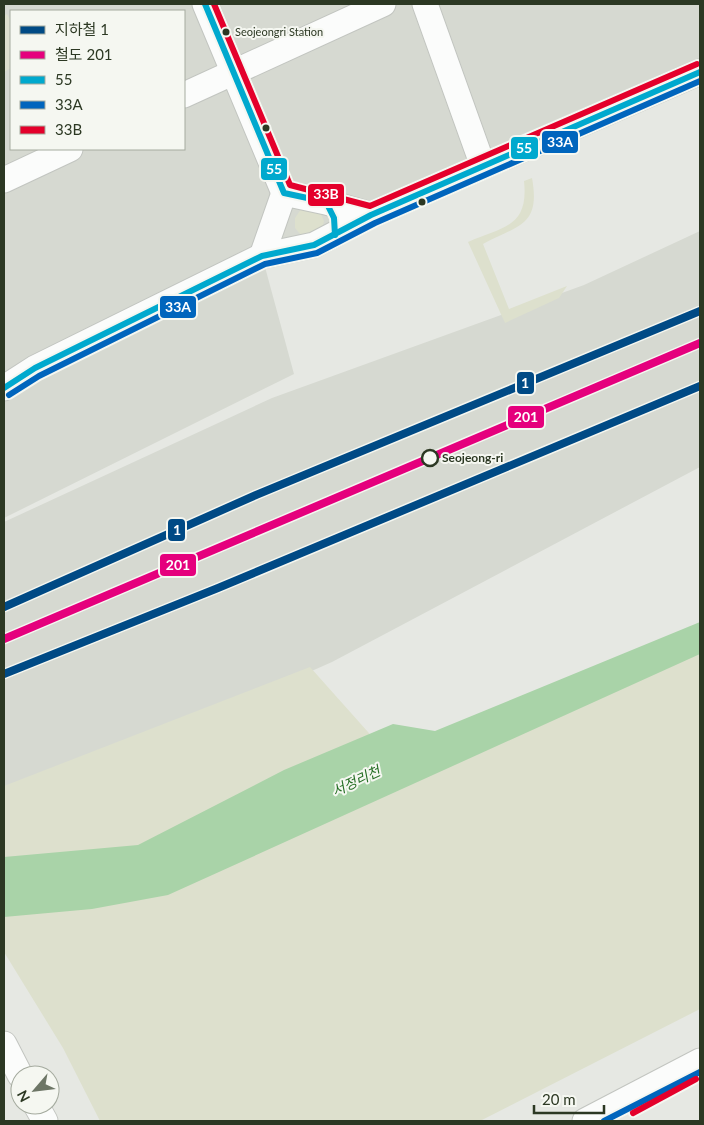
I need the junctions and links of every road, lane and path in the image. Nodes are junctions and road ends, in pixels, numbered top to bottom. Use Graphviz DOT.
graph roads {
  1 [pos="204,4"];
  2 [pos="383,4"];
  3 [pos="425,4"];
  4 [pos="233,72"];
  5 [pos="700,72"];
  6 [pos="185,95"];
  7 [pos="68,150"];
  8 [pos="483,166"];
  9 [pos="4,180"];
  10 [pos="284,193"];
  11 [pos="326,202"];
  12 [pos="371,215"];
  13 [pos="336,235"];
  14 [pos="262,256"];
  15 [pos="4,388"];
  16 [pos="4,1044"];
  17 [pos="700,1060"];
  18 [pos="15,1065"];
  19 [pos="585,1121"];
  1 -- 4 [label="street"];
  2 -- 4 [label="street"];
  3 -- 8 [label="street"];
  4 -- 6 [label="street"];
  4 -- 10 [label="street"];
  5 -- 8 [label="street"];
  7 -- 9 [label="street"];
  8 -- 12 [label="street"];
  10 -- 11 [label="street"];
  10 -- 14 [label="street"];
  11 -- 12 [label="street"];
  11 -- 13 [label="street"];
  12 -- 13 [label="street"];
  13 -- 14 [label="street"];
  14 -- 15 [label="street"];
  16 -- 18 [label="street"];
  17 -- 19 [label="street"];
}
